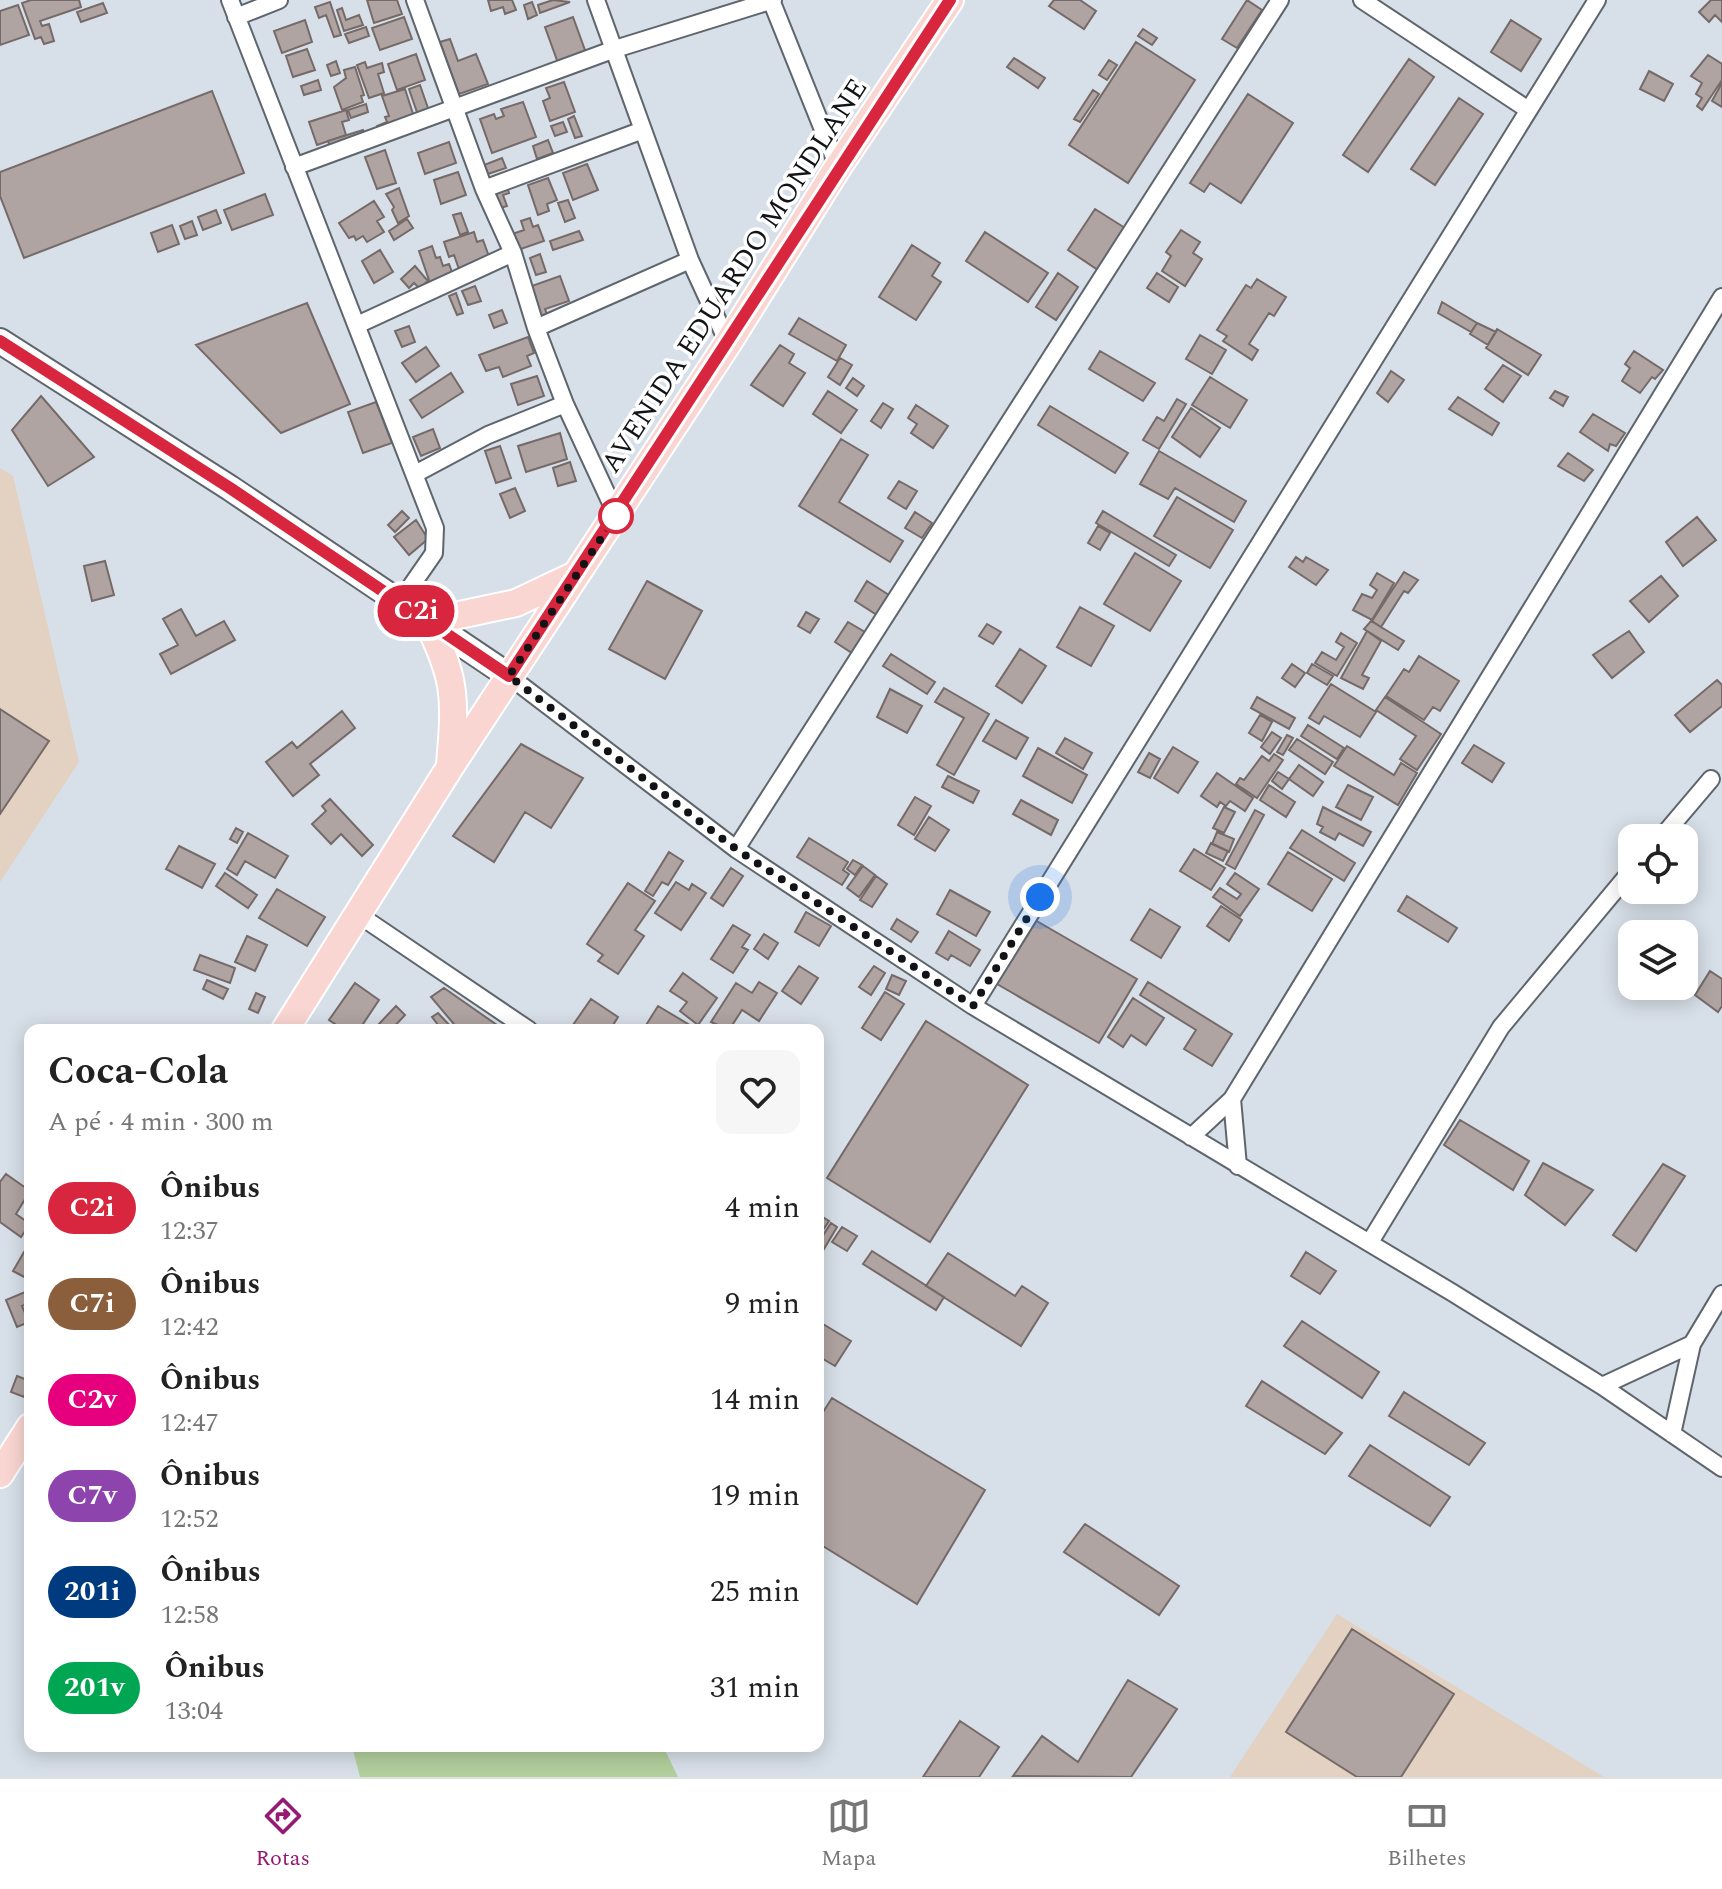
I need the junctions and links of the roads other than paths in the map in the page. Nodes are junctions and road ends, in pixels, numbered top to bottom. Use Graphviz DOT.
graph roads {
  1 [pos="230,0"];
  2 [pos="279,0"];
  3 [pos="415,0"];
  4 [pos="596,0"];
  5 [pos="772,0"];
  6 [pos="950,0"];
  7 [pos="1280,0"];
  8 [pos="1362,0"];
  9 [pos="1597,0"];
  10 [pos="236,17"];
  11 [pos="615,49"];
  12 [pos="456,106"];
  13 [pos="1527,109"];
  14 [pos="643,130"];
  15 [pos="294,167"];
  16 [pos="838,167"];
  17 [pos="484,189"];
  18 [pos="513,253"];
  19 [pos="690,260"];
  20 [pos="1722,297"];
  21 [pos="357,325"];
  22 [pos="536,328"];
  23 [pos="0,341"];
  24 [pos="728,343"];
  25 [pos="565,404"];
  26 [pos="415,474"];
  27 [pos="617,516"];
  28 [pos="576,574"];
  29 [pos="400,602"];
  30 [pos="428,619"];
  31 [pos="509,676"];
  32 [pos="450,767"];
  33 [pos="1711,779"];
  34 [pos="1673,824"];
  35 [pos="736,849"];
  36 [pos="1618,887"];
  37 [pos="359,915"];
  38 [pos="973,1006"];
  39 [pos="289,1024"];
  40 [pos="520,1024"];
  41 [pos="1232,1099"];
  42 [pos="1191,1137"];
  43 [pos="1238,1166"];
  44 [pos="1370,1242"];
  45 [pos="1722,1294"];
  46 [pos="1692,1344"];
  47 [pos="1602,1386"];
  48 [pos="1672,1434"];
  49 [pos="24,1436"];
  50 [pos="1722,1468"];
  51 [pos="0,1474"];
  1 -- 10 [label="street"];
  2 -- 10 [label="street"];
  3 -- 12 [label="street"];
  4 -- 11 [label="street"];
  5 -- 11 [label="street"];
  5 -- 16 [label="street"];
  6 -- 16 [label="main road, AVENIDA EDUARDO MONDLANE"];
  7 -- 35 [label="street"];
  8 -- 13 [label="street"];
  9 -- 13 [label="street"];
  10 -- 15 [label="street"];
  11 -- 12 [label="street"];
  11 -- 14 [label="street"];
  12 -- 15 [label="street"];
  12 -- 17 [label="street"];
  13 -- 38 [label="street"];
  14 -- 17 [label="street"];
  14 -- 19 [label="street"];
  15 -- 21 [label="street"];
  16 -- 24 [label="main road, AVENIDA EDUARDO MONDLANE"];
  17 -- 18 [label="street"];
  18 -- 21 [label="street"];
  18 -- 22 [label="street"];
  19 -- 22 [label="street"];
  19 -- 24 [label="street"];
  20 -- 41 [label="street"];
  21 -- 26 [label="street"];
  22 -- 25 [label="street"];
  23 -- 29 [label="main road"];
  24 -- 27 [label="main road, AVENIDA EDUARDO MONDLANE"];
  25 -- 26 [label="street"];
  25 -- 27 [label="street"];
  26 -- 29 [label="street"];
  27 -- 28 [label="main road, AVENIDA EDUARDO MONDLANE"];
  28 -- 30 [label="main road"];
  28 -- 31 [label="main road, AVENIDA EDUARDO MONDLANE"];
  29 -- 30 [label="main road"];
  30 -- 31 [label="main road"];
  30 -- 32 [label="main road"];
  31 -- 32 [label="main road, AVENIDA EDUARDO MONDLANE"];
  31 -- 35 [label="street"];
  32 -- 37 [label="main road, AVENIDA EDUARDO MONDLANE"];
  33 -- 34 [label="street"];
  35 -- 38 [label="street"];
  36 -- 44 [label="street"];
  37 -- 39 [label="main road, AVENIDA EDUARDO MONDLANE"];
  37 -- 40 [label="street"];
  38 -- 42 [label="street"];
  41 -- 42 [label="street"];
  41 -- 43 [label="street"];
  42 -- 43 [label="street"];
  43 -- 44 [label="street"];
  44 -- 47 [label="street"];
  45 -- 46 [label="street"];
  46 -- 47 [label="street"];
  46 -- 48 [label="street"];
  47 -- 48 [label="street"];
  48 -- 50 [label="street"];
  49 -- 51 [label="main road"];
}
